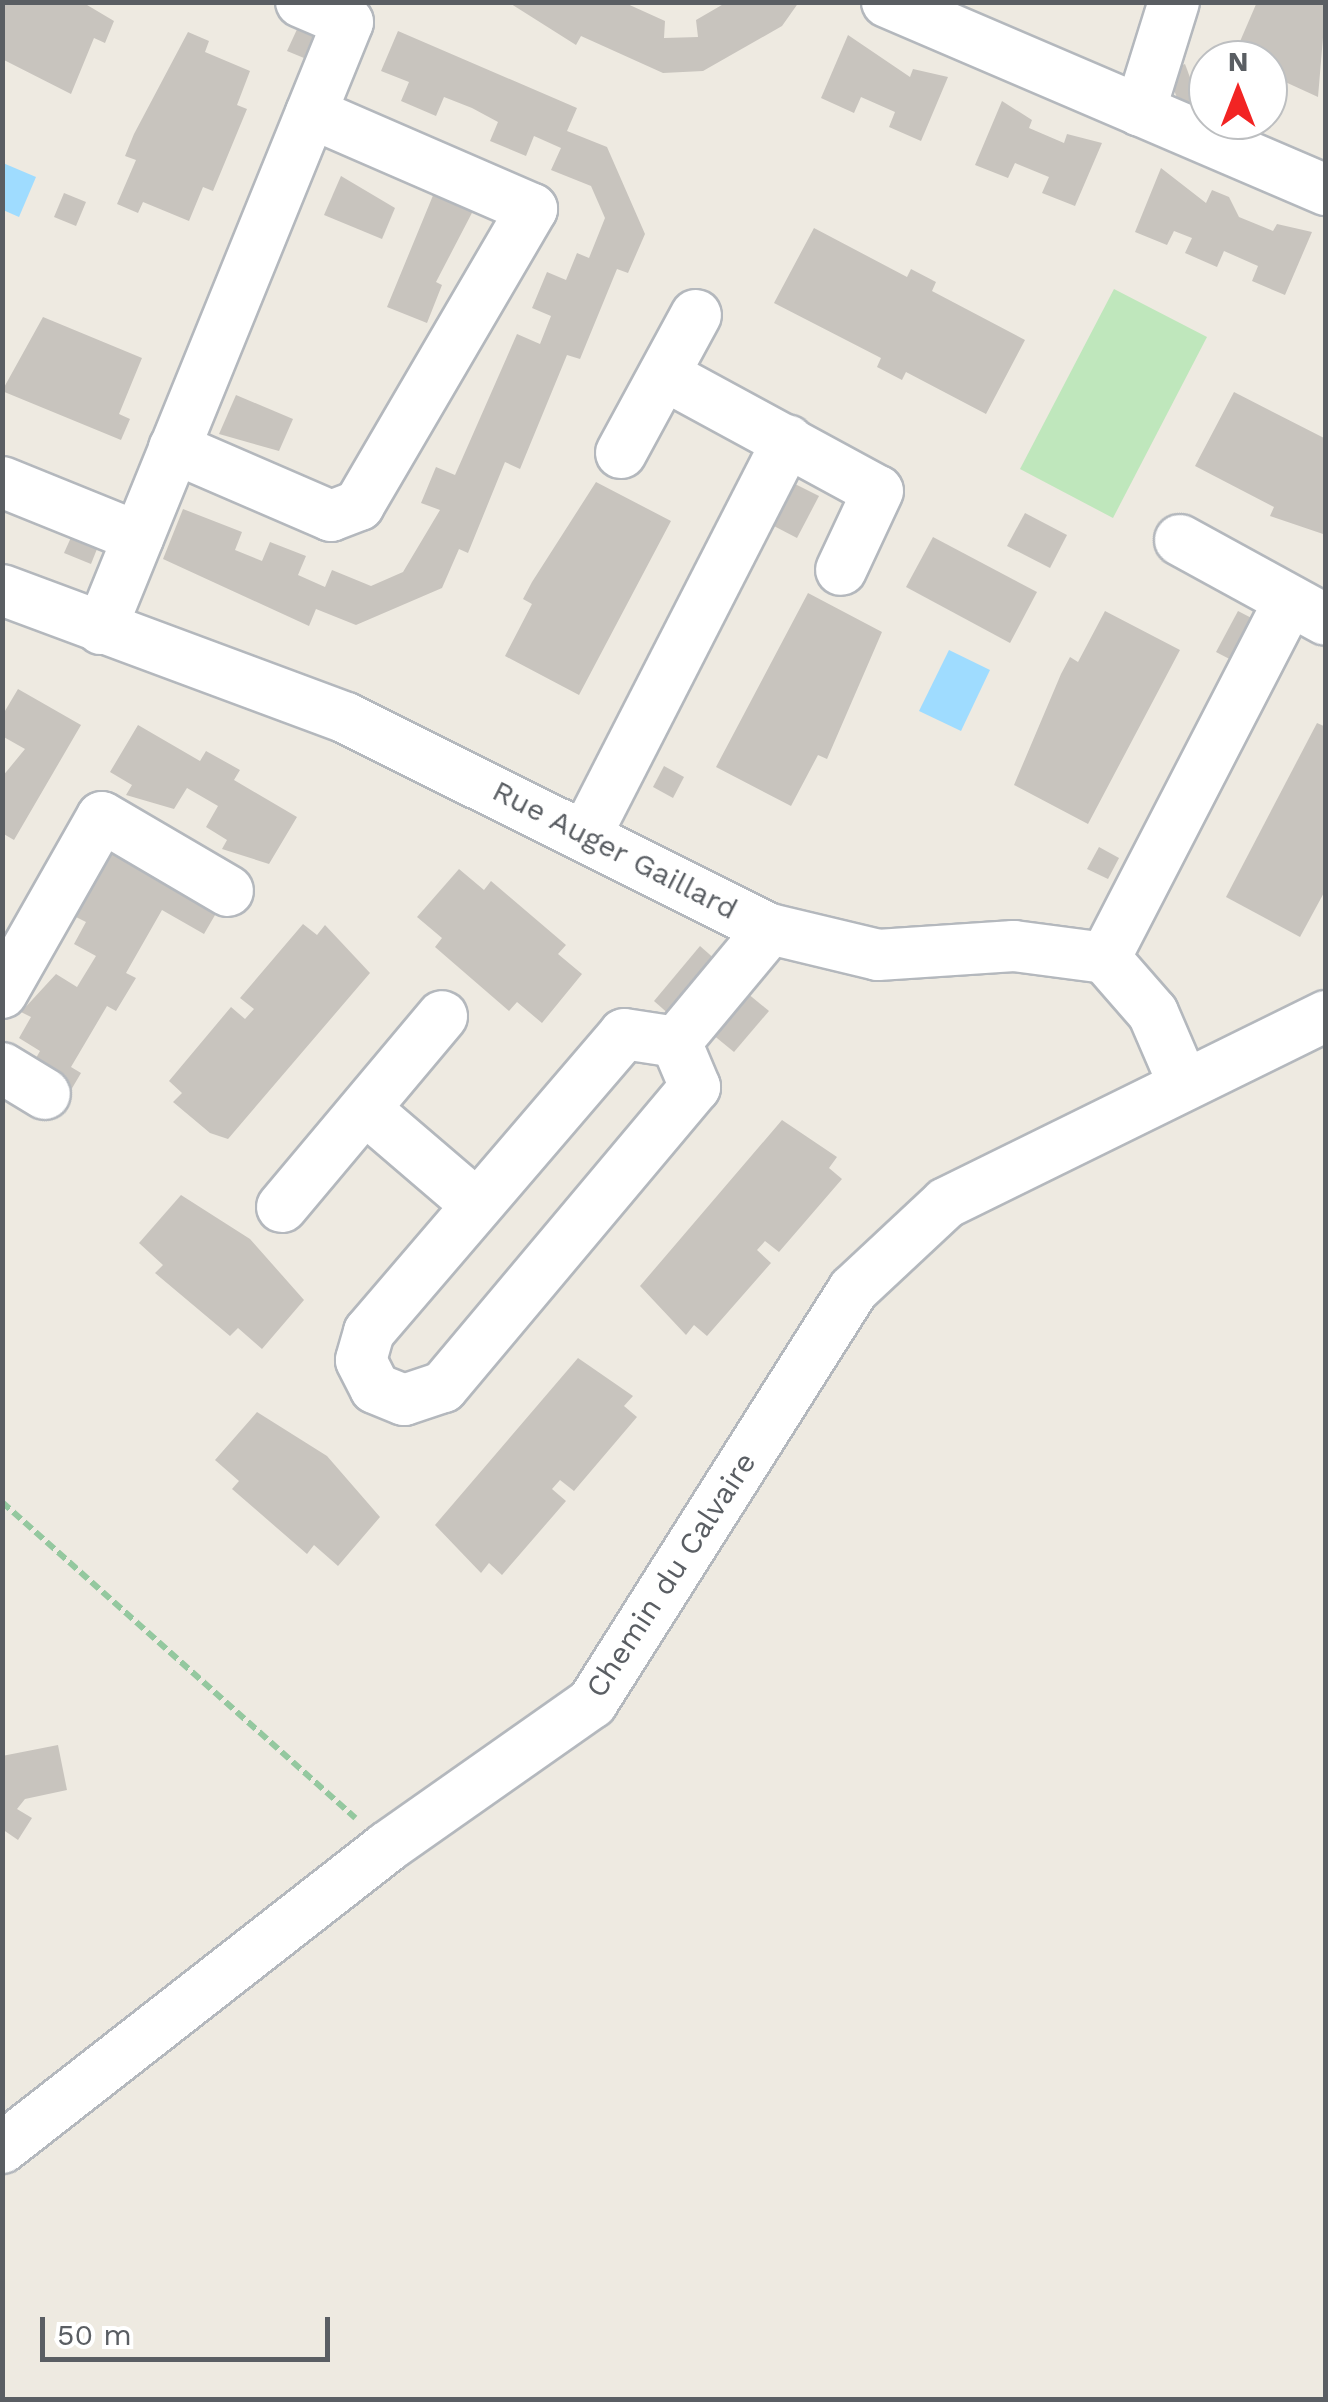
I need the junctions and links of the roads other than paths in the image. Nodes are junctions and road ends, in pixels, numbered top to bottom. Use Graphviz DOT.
graph roads {
  1 [pos="301,2"];
  2 [pos="887,2"];
  3 [pos="1174,2"];
  4 [pos="1140,111"];
  5 [pos="311,113"];
  6 [pos="1326,190"];
  7 [pos="696,315"];
  8 [pos="664,375"];
  9 [pos="788,441"];
  10 [pos="174,448"];
  11 [pos="621,453"];
  12 [pos="2,482"];
  13 [pos="138,538"];
  14 [pos="1180,540"];
  15 [pos="840,570"];
  16 [pos="2,590"];
  17 [pos="1307,610"];
  18 [pos="101,628"];
  19 [pos="587,833"];
  20 [pos="228,891"];
  21 [pos="770,929"];
  22 [pos="1105,958"];
  23 [pos="2,993"];
  24 [pos="442,1016"];
  25 [pos="1326,1016"];
  26 [pos="676,1042"];
  27 [pos="1184,1085"];
  28 [pos="365,1109"];
  29 [pos="476,1204"];
  30 [pos="282,1207"];
  31 [pos="2,2148"];
  1 -- 5 [label="street"];
  2 -- 4 [label="street"];
  3 -- 4 [label="street"];
  4 -- 6 [label="street"];
  5 -- 10 [label="street"];
  5 -- 10 [label="street"];
  7 -- 8 [label="street"];
  8 -- 9 [label="street"];
  8 -- 11 [label="street"];
  9 -- 15 [label="street"];
  9 -- 19 [label="street"];
  10 -- 13 [label="street"];
  12 -- 13 [label="street"];
  13 -- 18 [label="street"];
  14 -- 17 [label="street"];
  16 -- 18 [label="street, Rue Auger Gaillard"];
  17 -- 22 [label="street"];
  18 -- 19 [label="street, Rue Auger Gaillard"];
  19 -- 21 [label="street, Rue Auger Gaillard"];
  20 -- 23 [label="street"];
  21 -- 22 [label="street, Rue Auger Gaillard"];
  21 -- 26 [label="street"];
  22 -- 27 [label="street"];
  24 -- 28 [label="street"];
  25 -- 27 [label="street, Chemin du Calvaire"];
  26 -- 29 [label="street"];
  26 -- 29 [label="street"];
  27 -- 31 [label="street, Chemin du Calvaire"];
  28 -- 29 [label="street"];
  28 -- 30 [label="street"];
}
